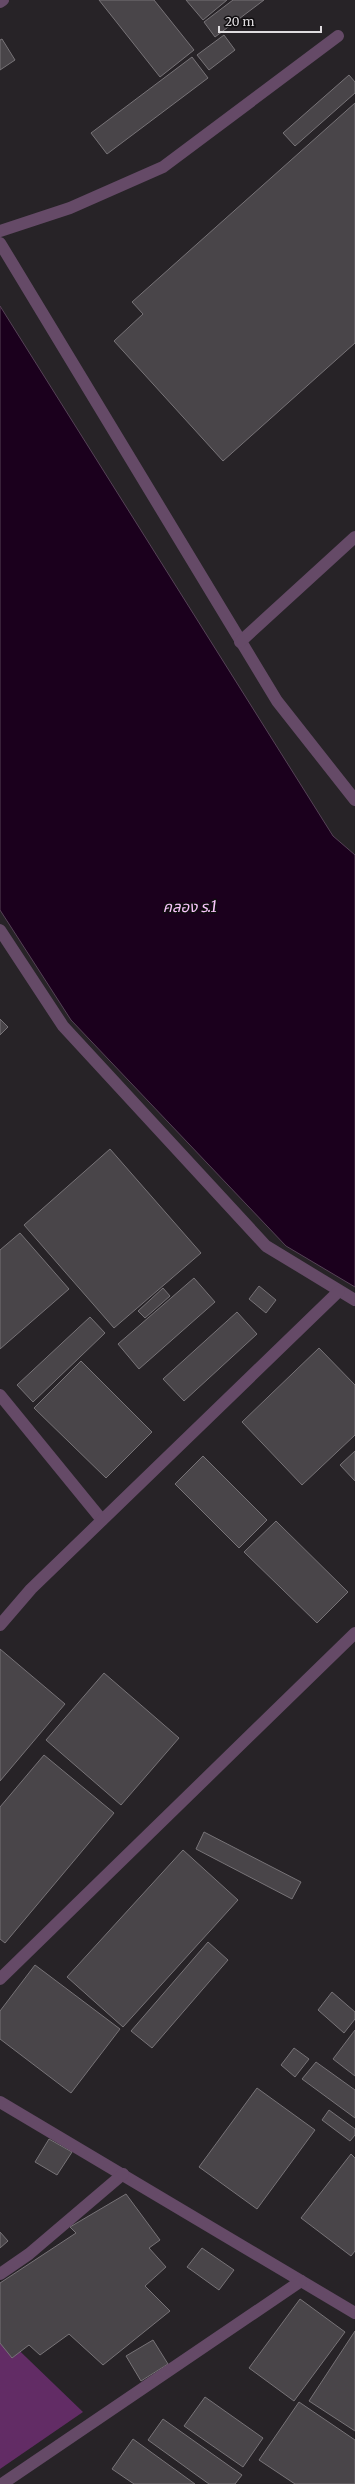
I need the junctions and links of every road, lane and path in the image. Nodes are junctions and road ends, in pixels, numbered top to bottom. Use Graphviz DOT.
graph roads {
  1 [pos="3,0"];
  2 [pos="0,2"];
  3 [pos="338,36"];
  4 [pos="0,231"];
  5 [pos="0,243"];
  6 [pos="355,537"];
  7 [pos="240,642"];
  8 [pos="355,800"];
  9 [pos="0,930"];
  10 [pos="339,1291"];
  11 [pos="355,1300"];
  12 [pos="0,1395"];
  13 [pos="102,1520"];
  14 [pos="0,1625"];
  15 [pos="355,1633"];
  16 [pos="0,1979"];
  17 [pos="0,2102"];
  18 [pos="123,2174"];
  19 [pos="0,2274"];
  20 [pos="301,2281"];
  21 [pos="355,2313"];
  22 [pos="2,2484"];
  1 -- 2 [label="street"];
  3 -- 4 [label="street"];
  5 -- 7 [label="street"];
  6 -- 7 [label="street"];
  7 -- 8 [label="street"];
  9 -- 10 [label="street"];
  10 -- 11 [label="street"];
  10 -- 13 [label="street"];
  12 -- 13 [label="street"];
  13 -- 14 [label="street"];
  15 -- 16 [label="street"];
  17 -- 18 [label="street"];
  18 -- 19 [label="street"];
  18 -- 20 [label="street"];
  20 -- 21 [label="street"];
  20 -- 22 [label="street"];
}
